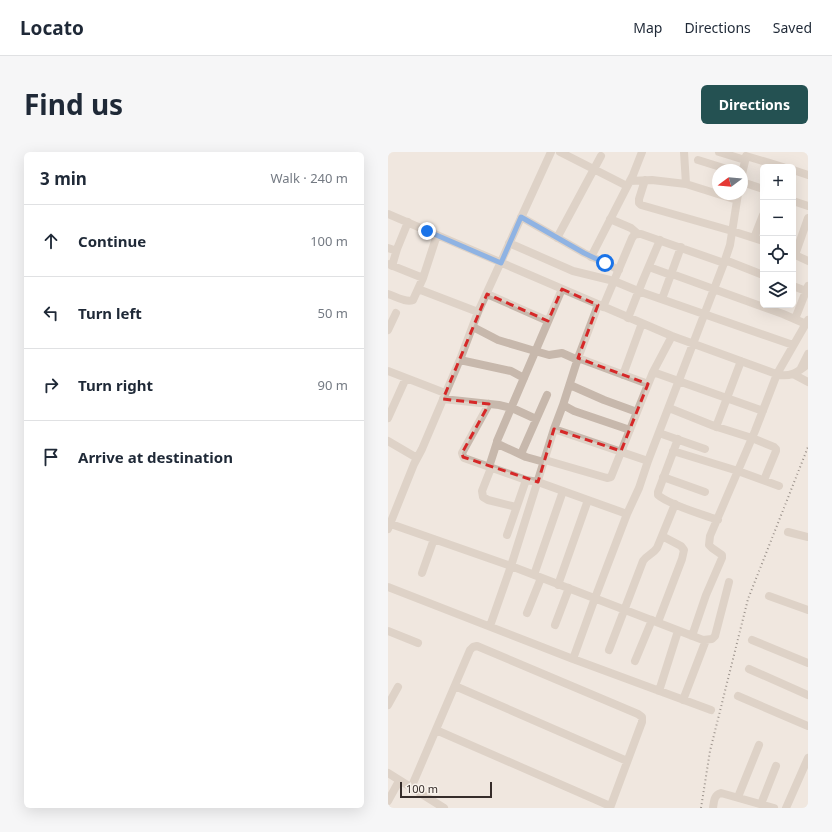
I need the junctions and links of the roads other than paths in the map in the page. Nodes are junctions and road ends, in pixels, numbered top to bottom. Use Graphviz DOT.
graph roads {
  1 [pos="551,152"];
  2 [pos="560,152"];
  3 [pos="642,152"];
  4 [pos="684,152"];
  5 [pos="719,152"];
  6 [pos="601,156"];
  7 [pos="746,156"];
  8 [pos="698,160"];
  9 [pos="712,164"];
  10 [pos="773,164"];
  11 [pos="594,170"];
  12 [pos="796,171"];
  13 [pos="808,175"];
  14 [pos="645,180"];
  15 [pos="629,184"];
  16 [pos="686,184"];
  17 [pos="748,184"];
  18 [pos="760,188"];
  19 [pos="712,190"];
  20 [pos="737,200"];
  21 [pos="796,202"];
  22 [pos="808,206"];
  23 [pos="388,214"];
  24 [pos="521,217"];
  25 [pos="808,218"];
  26 [pos="610,219"];
  27 [pos="408,222"];
  28 [pos="760,223"];
  29 [pos="732,230"];
  30 [pos="638,234"];
  31 [pos="437,235"];
  32 [pos="557,238"];
  33 [pos="754,238"];
  34 [pos="660,240"];
  35 [pos="760,240"];
  36 [pos="509,243"];
  37 [pos="681,247"];
  38 [pos="388,248"];
  39 [pos="398,249"];
  40 [pos="796,250"];
  41 [pos="796,256"];
  42 [pos="591,257"];
  43 [pos="808,261"];
  44 [pos="725,262"];
  45 [pos="501,263"];
  46 [pos="390,265"];
  47 [pos="649,267"];
  48 [pos="619,270"];
  49 [pos="672,274"];
  50 [pos="760,274"];
  51 [pos="423,278"];
  52 [pos="614,281"];
  53 [pos="796,286"];
  54 [pos="807,288"];
  55 [pos="418,289"];
  56 [pos="562,289"];
  57 [pos="714,289"];
  58 [pos="638,291"];
  59 [pos="388,294"];
  60 [pos="487,294"];
  61 [pos="662,299"];
  62 [pos="601,306"];
  63 [pos="478,312"];
  64 [pos="396,313"];
  65 [pos="705,314"];
  66 [pos="628,318"];
  67 [pos="795,319"];
  68 [pos="390,321"];
  69 [pos="548,321"];
  70 [pos="807,322"];
  71 [pos="642,323"];
  72 [pos="472,327"];
  73 [pos="388,330"];
  74 [pos="672,336"];
  75 [pos="693,343"];
  76 [pos="794,345"];
  77 [pos="535,352"];
  78 [pos="808,354"];
  79 [pos="578,359"];
  80 [pos="460,360"];
  81 [pos="741,361"];
  82 [pos="808,364"];
  83 [pos="801,369"];
  84 [pos="388,371"];
  85 [pos="653,372"];
  86 [pos="777,374"];
  87 [pos="793,374"];
  88 [pos="623,375"];
  89 [pos="406,378"];
  90 [pos="524,378"];
  91 [pos="679,382"];
  92 [pos="808,382"];
  93 [pos="648,384"];
  94 [pos="570,385"];
  95 [pos="547,395"];
  96 [pos="444,396"];
  97 [pos="727,398"];
  98 [pos="489,404"];
  99 [pos="391,405"];
  100 [pos="563,406"];
  101 [pos="512,408"];
  102 [pos="669,408"];
  103 [pos="763,411"];
  104 [pos="637,412"];
  105 [pos="388,418"];
  106 [pos="536,419"];
  107 [pos="716,427"];
  108 [pos="554,429"];
  109 [pos="630,430"];
  110 [pos="659,433"];
  111 [pos="752,438"];
  112 [pos="678,440"];
  113 [pos="388,441"];
  114 [pos="497,442"];
  115 [pos="705,449"];
  116 [pos="621,451"];
  117 [pos="673,451"];
  118 [pos="521,454"];
  119 [pos="417,458"];
  120 [pos="545,461"];
  121 [pos="648,461"];
  122 [pos="490,468"];
  123 [pos="738,472"];
  124 [pos="663,477"];
  125 [pos="526,480"];
  126 [pos="764,480"];
  127 [pos="538,482"];
  128 [pos="779,486"];
  129 [pos="563,491"];
  130 [pos="704,492"];
  131 [pos="588,500"];
  132 [pos="675,504"];
  133 [pos="516,507"];
  134 [pos="627,514"];
  135 [pos="718,520"];
  136 [pos="389,525"];
  137 [pos="788,532"];
  138 [pos="507,535"];
  139 [pos="662,536"];
  140 [pos="808,537"];
  141 [pos="434,540"];
  142 [pos="511,566"];
  143 [pos="422,573"];
  144 [pos="537,577"];
  145 [pos="729,582"];
  146 [pos="558,585"];
  147 [pos="388,587"];
  148 [pos="569,588"];
  149 [pos="769,596"];
  150 [pos="595,598"];
  151 [pos="625,609"];
  152 [pos="808,610"];
  153 [pos="527,613"];
  154 [pos="655,621"];
  155 [pos="555,625"];
  156 [pos="490,626"];
  157 [pos="388,631"];
  158 [pos="678,631"];
  159 [pos="692,636"];
  160 [pos="706,640"];
  161 [pos="752,640"];
  162 [pos="418,642"];
  163 [pos="609,650"];
  164 [pos="573,658"];
  165 [pos="636,661"];
  166 [pos="808,663"];
  167 [pos="749,669"];
  168 [pos="455,686"];
  169 [pos="398,687"];
  170 [pos="659,691"];
  171 [pos="808,695"];
  172 [pos="738,696"];
  173 [pos="683,700"];
  174 [pos="388,705"];
  175 [pos="711,710"];
  176 [pos="808,726"];
  177 [pos="436,730"];
  178 [pos="759,745"];
  179 [pos="627,760"];
  180 [pos="807,762"];
  181 [pos="776,766"];
  182 [pos="388,773"];
  183 [pos="399,781"];
  184 [pos="411,788"];
  185 [pos="738,797"];
  186 [pos="388,801"];
  187 [pos="761,804"];
  188 [pos="610,807"];
  189 [pos="444,808"];
  190 [pos="712,808"];
  191 [pos="774,808"];
  192 [pos="786,808"];
  1 -- 24 [label="street"];
  2 -- 11 [label="street"];
  3 -- 15 [label="street"];
  4 -- 16 [label="street"];
  5 -- 7 [label="street"];
  6 -- 11 [label="street"];
  7 -- 10 [label="street"];
  8 -- 9 [label="street"];
  11 -- 15 [label="street"];
  11 -- 32 [label="street"];
  12 -- 13 [label="street"];
  14 -- 15 [label="street"];
  14 -- 16 [label="street"];
  14 -- 29 [label="street"];
  15 -- 26 [label="street"];
  16 -- 19 [label="street"];
  17 -- 18 [label="street"];
  20 -- 29 [label="street"];
  21 -- 22 [label="street"];
  23 -- 27 [label="street"];
  24 -- 32 [label="street"];
  24 -- 36 [label="street"];
  25 -- 40 [label="street"];
  26 -- 30 [label="street"];
  26 -- 42 [label="street"];
  27 -- 31 [label="street"];
  27 -- 39 [label="street"];
  28 -- 33 [label="street"];
  29 -- 33 [label="street"];
  29 -- 44 [label="street"];
  30 -- 34 [label="street"];
  30 -- 48 [label="street"];
  31 -- 45 [label="street"];
  31 -- 51 [label="street"];
  32 -- 42 [label="street"];
  33 -- 35 [label="street"];
  34 -- 37 [label="street"];
  34 -- 47 [label="street"];
  36 -- 45 [label="street"];
  36 -- 52 [label="street"];
  37 -- 44 [label="street"];
  37 -- 49 [label="street"];
  38 -- 39 [label="street"];
  39 -- 46 [label="street"];
  41 -- 43 [label="street"];
  42 -- 48 [label="street"];
  44 -- 50 [label="street"];
  44 -- 57 [label="street"];
  45 -- 56 [label="street"];
  45 -- 60 [label="street"];
  46 -- 51 [label="street"];
  47 -- 49 [label="street"];
  47 -- 58 [label="street"];
  48 -- 52 [label="street"];
  49 -- 57 [label="street"];
  49 -- 61 [label="street"];
  51 -- 55 [label="street"];
  52 -- 58 [label="street"];
  52 -- 62 [label="street"];
  53 -- 54 [label="street"];
  54 -- 67 [label="street"];
  55 -- 59 [label="street"];
  55 -- 63 [label="street"];
  56 -- 62 [label="street"];
  56 -- 69 [label="street"];
  57 -- 65 [label="street"];
  57 -- 67 [label="street"];
  58 -- 61 [label="street"];
  58 -- 66 [label="street"];
  60 -- 63 [label="street"];
  60 -- 69 [label="street"];
  61 -- 65 [label="street"];
  62 -- 66 [label="street"];
  62 -- 79 [label="street"];
  63 -- 72 [label="street"];
  64 -- 68 [label="street"];
  65 -- 75 [label="street"];
  65 -- 76 [label="street"];
  66 -- 71 [label="street"];
  67 -- 70 [label="street"];
  68 -- 73 [label="street"];
  69 -- 77 [label="street"];
  70 -- 76 [label="street"];
  71 -- 74 [label="street"];
  71 -- 88 [label="street"];
  72 -- 77 [label="street"];
  72 -- 80 [label="street"];
  74 -- 75 [label="street"];
  74 -- 85 [label="street"];
  75 -- 81 [label="street"];
  75 -- 91 [label="street"];
  76 -- 86 [label="street"];
  77 -- 79 [label="street"];
  77 -- 90 [label="street"];
  78 -- 83 [label="street"];
  79 -- 88 [label="street"];
  79 -- 94 [label="street"];
  80 -- 90 [label="street"];
  80 -- 96 [label="street"];
  81 -- 86 [label="street"];
  81 -- 97 [label="street"];
  82 -- 83 [label="street"];
  83 -- 87 [label="street"];
  84 -- 89 [label="street"];
  85 -- 91 [label="street"];
  85 -- 93 [label="street"];
  86 -- 87 [label="street"];
  86 -- 103 [label="street"];
  87 -- 92 [label="street"];
  88 -- 93 [label="street"];
  89 -- 96 [label="street"];
  89 -- 99 [label="street"];
  90 -- 101 [label="street"];
  91 -- 97 [label="street"];
  91 -- 102 [label="street"];
  93 -- 104 [label="street"];
  94 -- 100 [label="street"];
  94 -- 104 [label="street"];
  95 -- 106 [label="street"];
  96 -- 98 [label="street"];
  96 -- 119 [label="street"];
  97 -- 103 [label="street"];
  97 -- 107 [label="street"];
  98 -- 101 [label="street"];
  98 -- 122 [label="street"];
  99 -- 105 [label="street"];
  100 -- 108 [label="street"];
  100 -- 109 [label="street"];
  101 -- 106 [label="street"];
  101 -- 114 [label="street"];
  102 -- 107 [label="street"];
  102 -- 110 [label="street"];
  103 -- 111 [label="street"];
  104 -- 109 [label="street"];
  106 -- 118 [label="street"];
  107 -- 111 [label="street"];
  108 -- 116 [label="street"];
  108 -- 120 [label="street"];
  109 -- 116 [label="street"];
  110 -- 112 [label="street"];
  110 -- 121 [label="street"];
  111 -- 123 [label="street"];
  111 -- 126 [label="street"];
  112 -- 115 [label="street"];
  112 -- 117 [label="street"];
  113 -- 119 [label="street"];
  114 -- 118 [label="street"];
  114 -- 122 [label="street"];
  116 -- 120 [label="street"];
  116 -- 121 [label="street"];
  117 -- 123 [label="street"];
  117 -- 124 [label="street"];
  118 -- 120 [label="street"];
  119 -- 136 [label="street"];
  120 -- 127 [label="street"];
  121 -- 134 [label="street"];
  122 -- 125 [label="street"];
  122 -- 133 [label="street"];
  123 -- 126 [label="street"];
  123 -- 135 [label="street"];
  124 -- 130 [label="street"];
  124 -- 132 [label="street"];
  125 -- 127 [label="street"];
  125 -- 133 [label="street"];
  126 -- 128 [label="street"];
  127 -- 129 [label="street"];
  127 -- 142 [label="street"];
  129 -- 131 [label="street"];
  129 -- 144 [label="street"];
  131 -- 134 [label="street"];
  131 -- 146 [label="street"];
  132 -- 135 [label="street"];
  132 -- 139 [label="street"];
  133 -- 138 [label="street"];
  134 -- 150 [label="street"];
  135 -- 159 [label="street"];
  136 -- 141 [label="street"];
  137 -- 140 [label="street"];
  139 -- 151 [label="street"];
  139 -- 154 [label="street"];
  141 -- 142 [label="street"];
  141 -- 143 [label="street"];
  142 -- 144 [label="street"];
  142 -- 156 [label="street"];
  144 -- 146 [label="street"];
  144 -- 153 [label="street"];
  145 -- 160 [label="street"];
  146 -- 148 [label="street"];
  147 -- 156 [label="street"];
  148 -- 150 [label="street"];
  148 -- 155 [label="street"];
  149 -- 152 [label="street"];
  150 -- 151 [label="street"];
  150 -- 164 [label="street"];
  151 -- 154 [label="street"];
  151 -- 163 [label="street"];
  154 -- 158 [label="street"];
  154 -- 165 [label="street"];
  156 -- 164 [label="street"];
  157 -- 162 [label="street"];
  158 -- 159 [label="street"];
  158 -- 170 [label="street"];
  159 -- 160 [label="street"];
  160 -- 173 [label="street"];
  161 -- 166 [label="street"];
  164 -- 170 [label="street"];
  167 -- 171 [label="street"];
  168 -- 177 [label="street"];
  168 -- 179 [label="street"];
  168 -- 179 [label="street"];
  169 -- 174 [label="street"];
  170 -- 173 [label="street"];
  172 -- 176 [label="street"];
  173 -- 175 [label="street"];
  177 -- 184 [label="street"];
  177 -- 188 [label="street"];
  178 -- 185 [label="street"];
  179 -- 188 [label="street"];
  180 -- 192 [label="street"];
  181 -- 187 [label="street"];
  182 -- 183 [label="street"];
  183 -- 184 [label="street"];
  183 -- 186 [label="street"];
  184 -- 189 [label="street"];
  185 -- 187 [label="street"];
  185 -- 190 [label="street"];
  187 -- 191 [label="street"];
}
